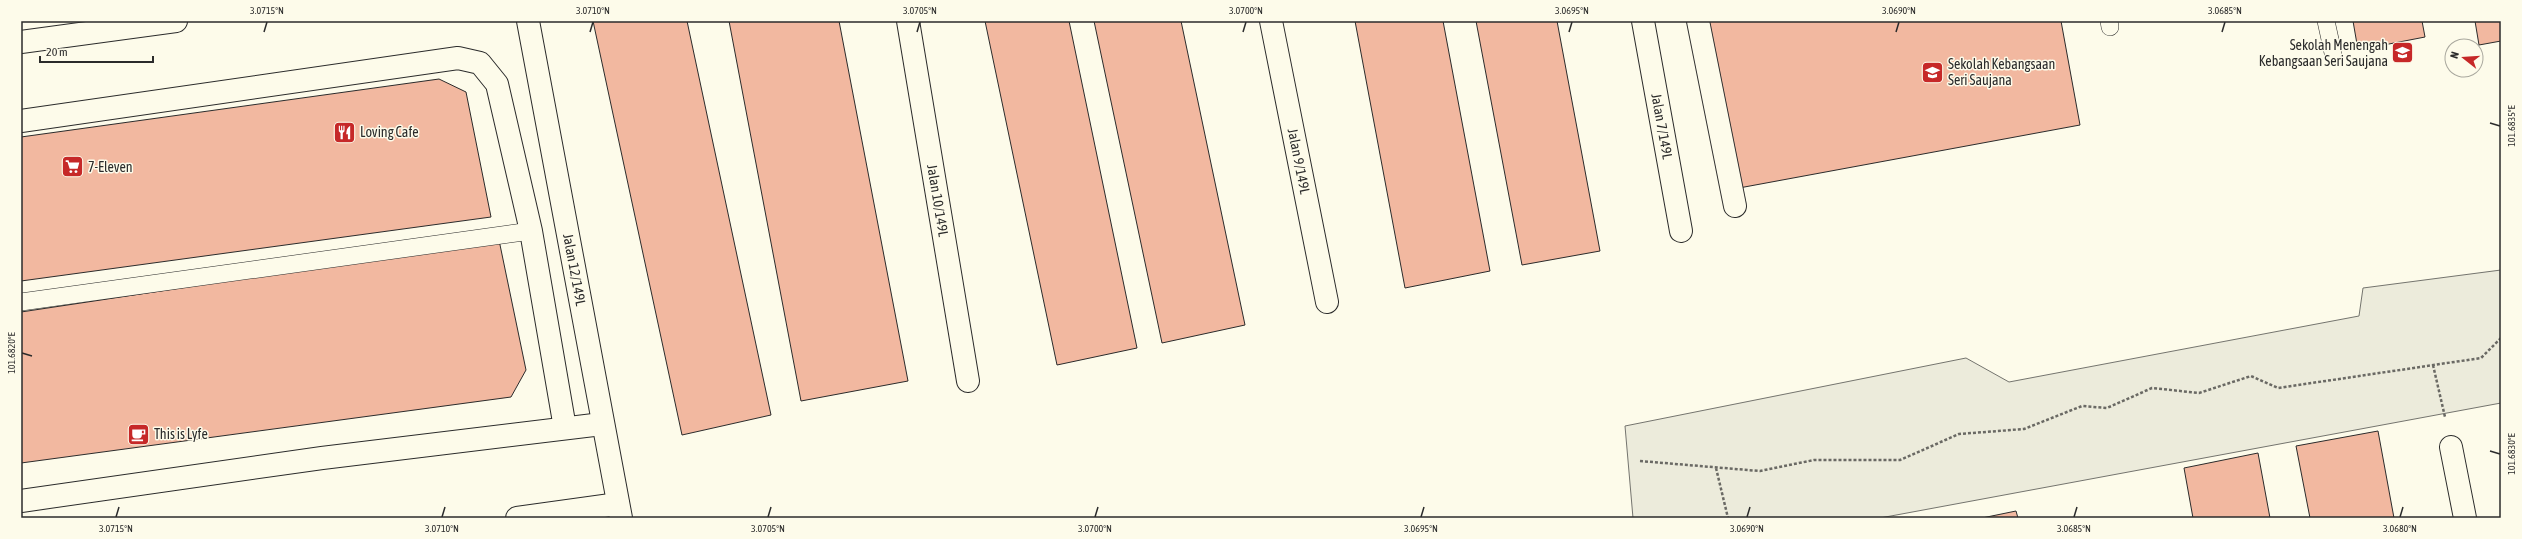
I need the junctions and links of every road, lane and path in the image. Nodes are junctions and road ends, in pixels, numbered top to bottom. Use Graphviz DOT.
graph roads {
  1 [pos="176,21"];
  2 [pos="528,21"];
  3 [pos="908,21"];
  4 [pos="1271,21"];
  5 [pos="1643,21"];
  6 [pos="1698,21"];
  7 [pos="2326,21"];
  8 [pos="21,42"];
  9 [pos="2332,53"];
  10 [pos="21,121"];
  11 [pos="1735,206"];
  12 [pos="531,231"];
  13 [pos="1681,231"];
  14 [pos="21,302"];
  15 [pos="1327,302"];
  16 [pos="2501,338"];
  17 [pos="2434,365"];
  18 [pos="968,381"];
  19 [pos="602,424"];
  20 [pos="564,428"];
  21 [pos="2451,447"];
  22 [pos="1640,461"];
  23 [pos="1716,468"];
  24 [pos="21,501"];
  25 [pos="619,511"];
  26 [pos="517,518"];
  27 [pos="1728,518"];
  28 [pos="2465,518"];
  1 -- 8 [label="street"];
  2 -- 19 [label="street, Jalan 12/149L"];
  3 -- 18 [label="street, Jalan 10/149L"];
  4 -- 15 [label="street, Jalan 9/149L"];
  5 -- 13 [label="street, Jalan 7/149L"];
  6 -- 11 [label="street"];
  7 -- 9 [label="lane"];
  10 -- 12 [label="street"];
  12 -- 14 [label="lane"];
  12 -- 20 [label="street"];
  16 -- 17 [label="path"];
  17 -- 21 [label="path"];
  17 -- 23 [label="path"];
  19 -- 20 [label="street"];
  19 -- 25 [label="street, Jalan 12/149L"];
  20 -- 24 [label="street"];
  21 -- 28 [label="street"];
  22 -- 23 [label="path"];
  23 -- 27 [label="path"];
  25 -- 26 [label="street"];
}
